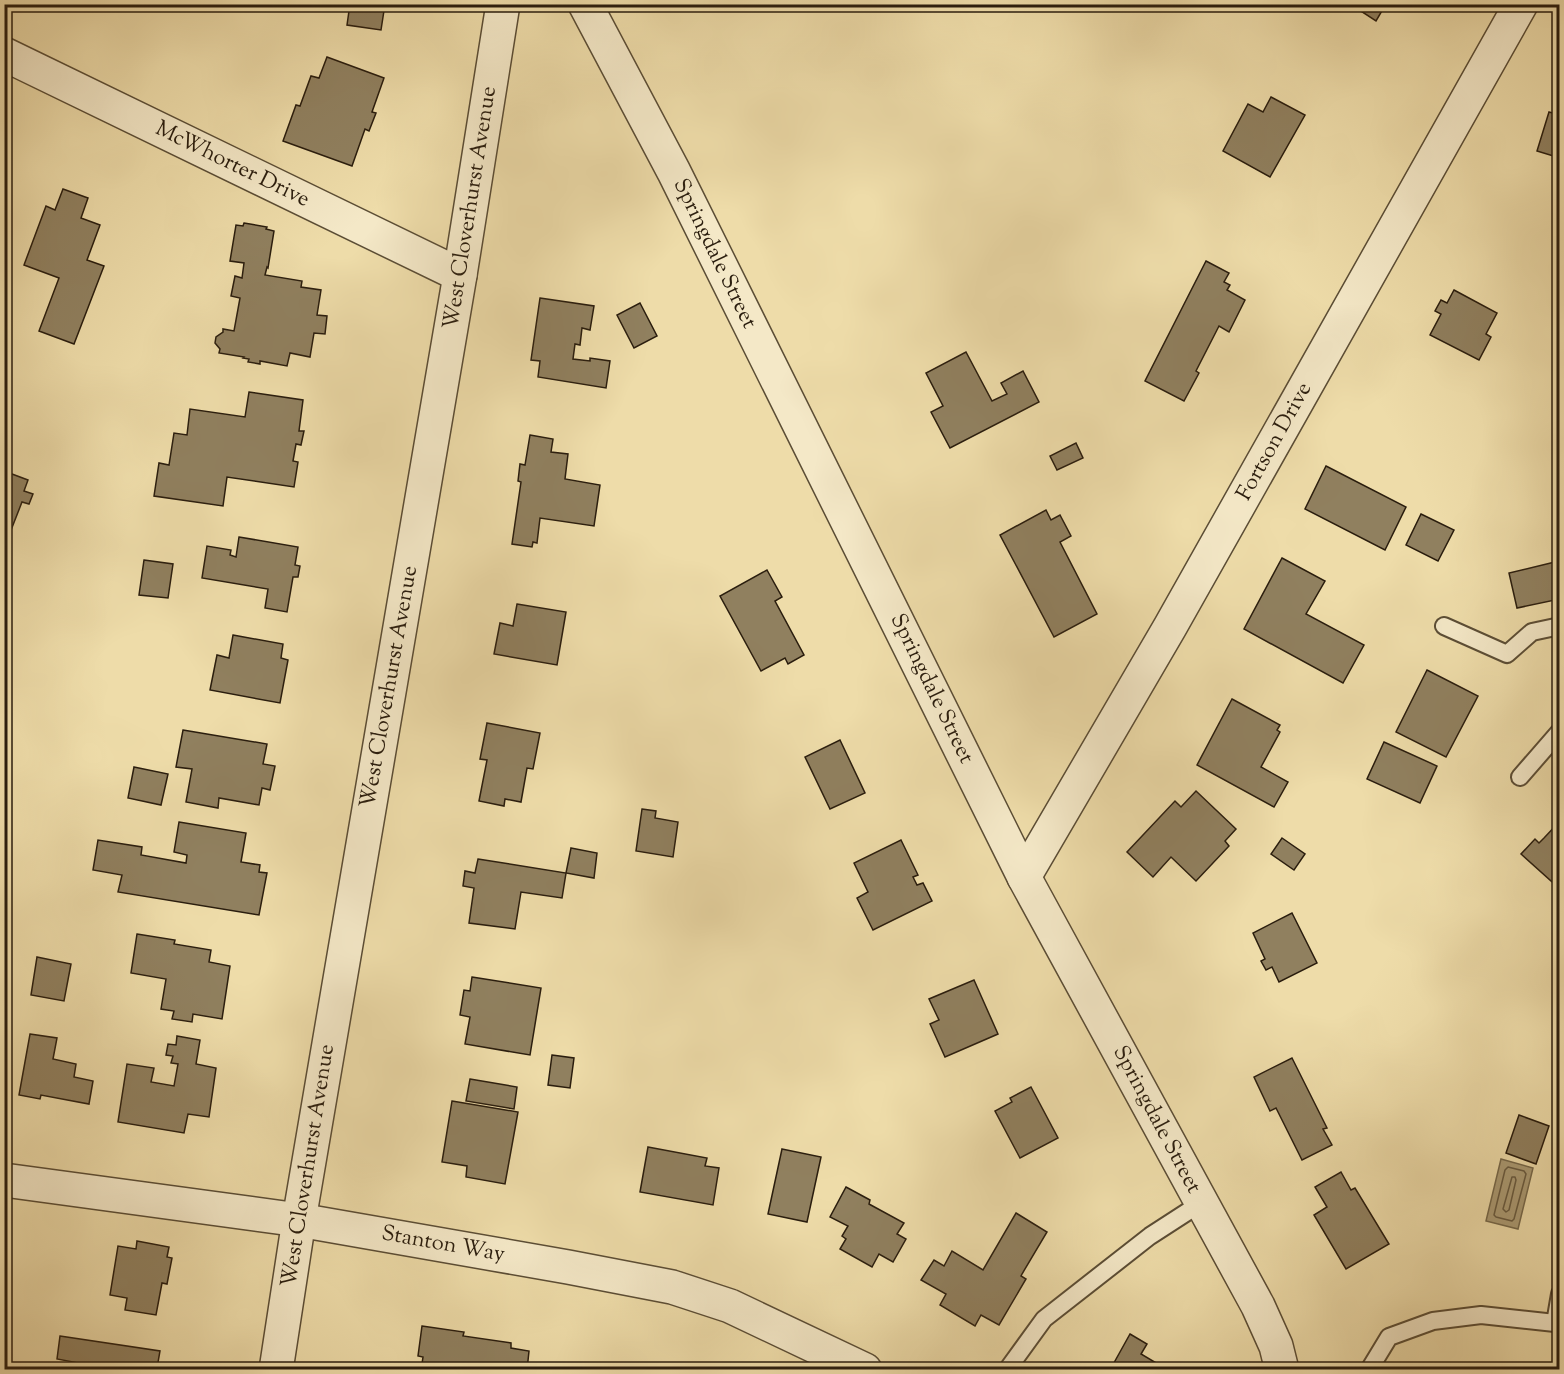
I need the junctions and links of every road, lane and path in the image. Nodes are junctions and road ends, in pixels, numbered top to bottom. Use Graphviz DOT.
graph roads {
  1 [pos="503,4"];
  2 [pos="585,4"];
  3 [pos="1521,4"];
  4 [pos="4,54"];
  5 [pos="460,275"];
  6 [pos="1444,626"];
  7 [pos="1560,626"];
  8 [pos="1560,731"];
  9 [pos="1520,777"];
  10 [pos="1024,877"];
  11 [pos="4,1180"];
  12 [pos="1201,1203"];
  13 [pos="299,1220"];
  14 [pos="1560,1294"];
  15 [pos="276,1370"];
  16 [pos="865,1370"];
  17 [pos="1007,1370"];
  18 [pos="1282,1370"];
  19 [pos="1369,1370"];
  1 -- 5 [label="street, West Cloverhurst Avenue"];
  2 -- 10 [label="street, Springdale Street"];
  3 -- 10 [label="street, Fortson Drive"];
  4 -- 5 [label="street, McWhorter Drive"];
  5 -- 13 [label="street, West Cloverhurst Avenue"];
  6 -- 7 [label="lane"];
  8 -- 9 [label="lane"];
  10 -- 12 [label="street, Springdale Street"];
  11 -- 13 [label="street, Stanton Way"];
  12 -- 17 [label="lane"];
  12 -- 18 [label="street, Springdale Street"];
  13 -- 15 [label="street, West Cloverhurst Avenue"];
  13 -- 16 [label="street, Stanton Way"];
  14 -- 19 [label="lane"];
}
